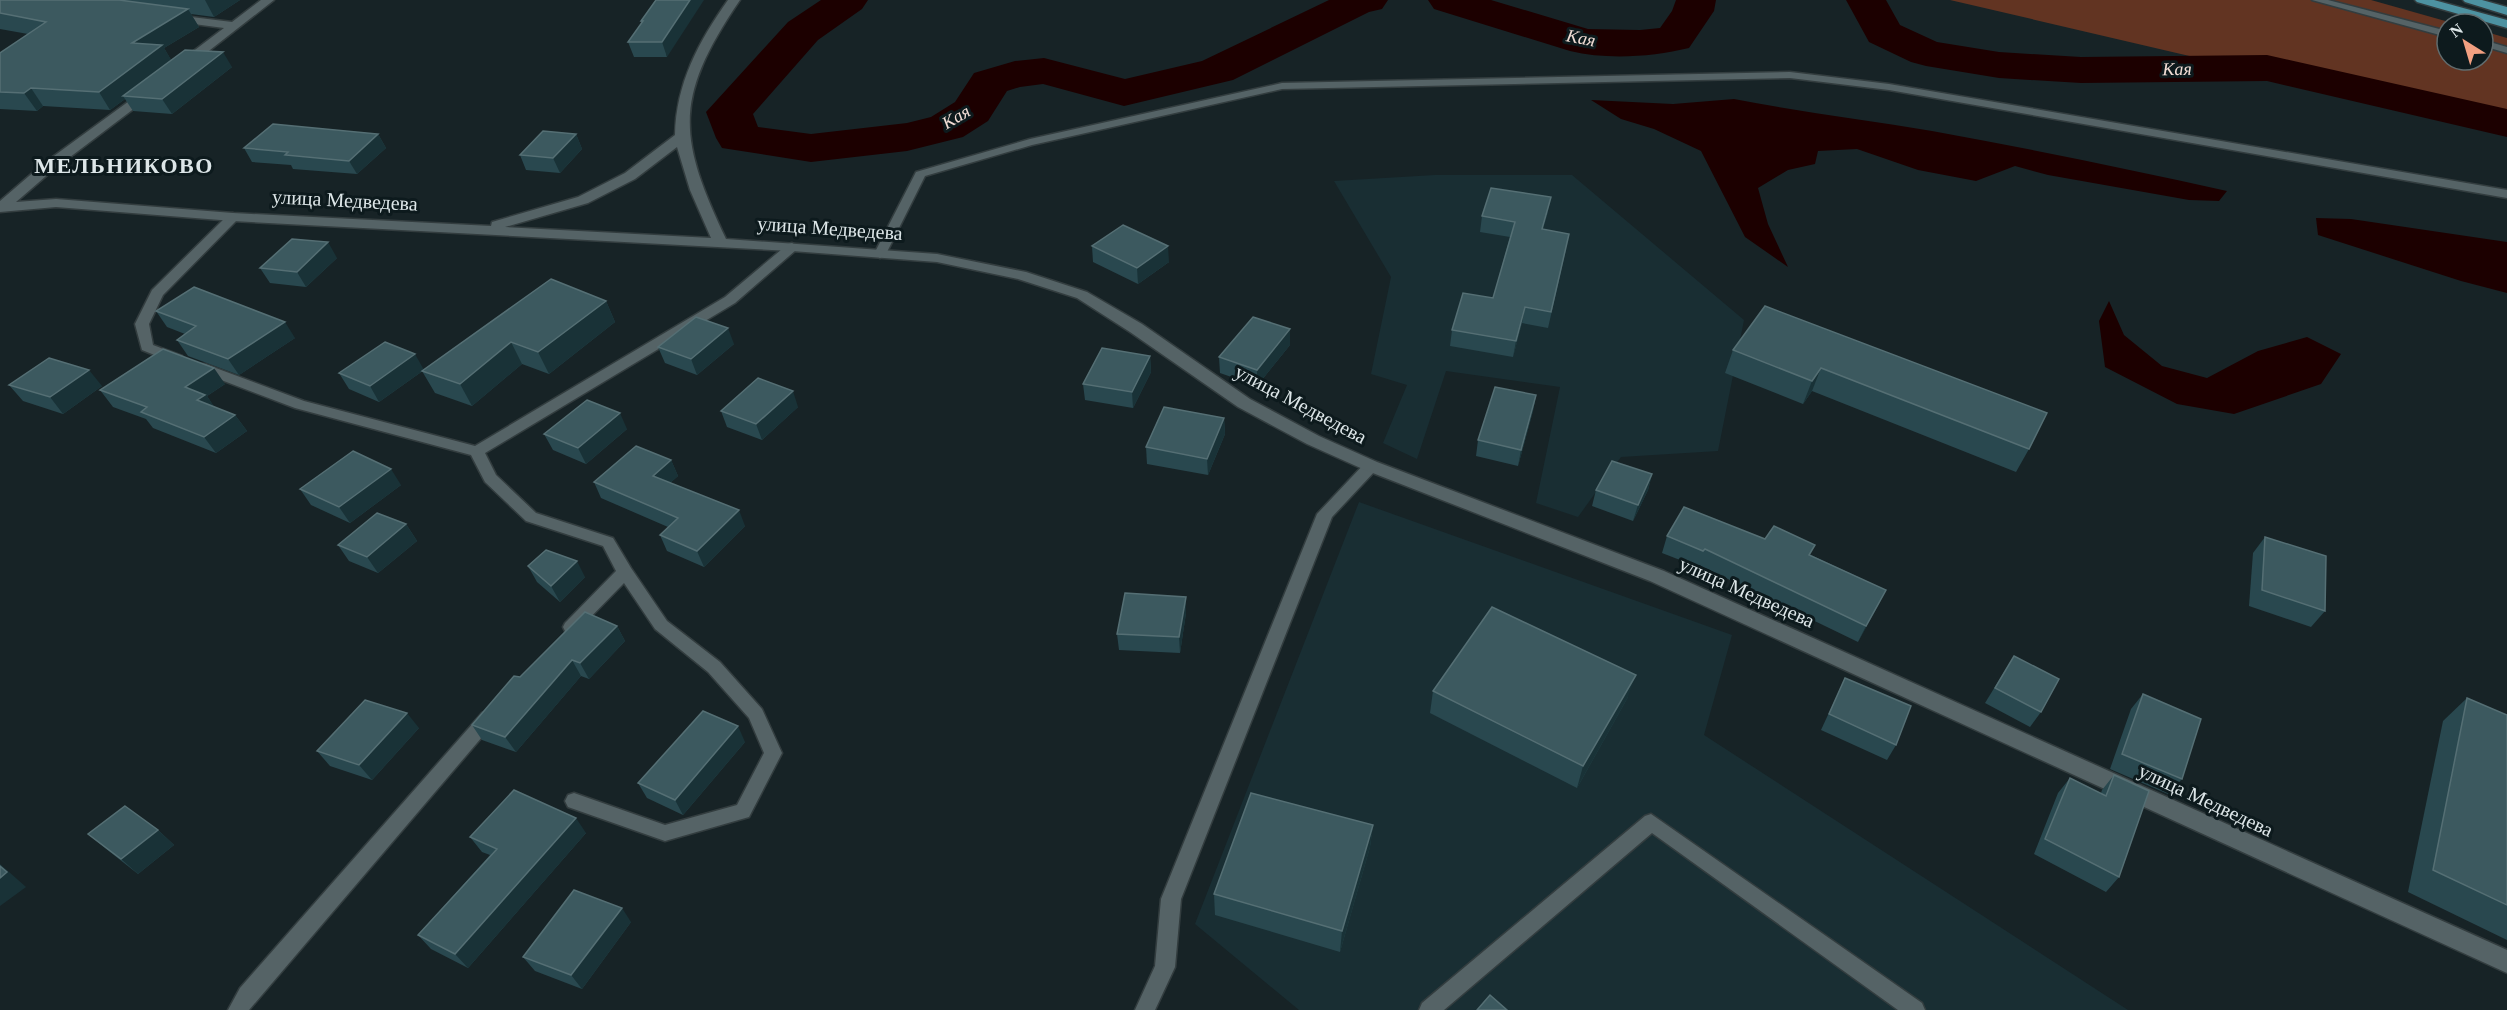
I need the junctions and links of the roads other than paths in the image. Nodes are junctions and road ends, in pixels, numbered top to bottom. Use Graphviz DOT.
graph roads {
  1 [pos="268,0"];
  2 [pos="734,0"];
  3 [pos="2317,0"];
  4 [pos="2421,0"];
  5 [pos="2469,0"];
  6 [pos="2507,11"];
  7 [pos="153,14"];
  8 [pos="2507,24"];
  9 [pos="235,26"];
  10 [pos="2435,31"];
  11 [pos="682,136"];
  12 [pos="2507,194"];
  13 [pos="1,208"];
  14 [pos="233,217"];
  15 [pos="477,230"];
  16 [pos="721,243"];
  17 [pos="792,247"];
  18 [pos="880,254"];
  19 [pos="477,452"];
  20 [pos="1371,466"];
  21 [pos="625,572"];
  22 [pos="563,635"];
  23 [pos="501,703"];
  24 [pos="574,801"];
  25 [pos="2507,962"];
  26 [pos="238,1010"];
  27 [pos="1145,1010"];
  28 [pos="1429,1010"];
  29 [pos="1915,1010"];
  1 -- 9 [label="street"];
  2 -- 11 [label="street"];
  3 -- 10 [label="lane"];
  4 -- 8 [label="main road"];
  5 -- 6 [label="main road"];
  7 -- 9 [label="street"];
  9 -- 13 [label="street"];
  11 -- 15 [label="street"];
  11 -- 16 [label="street"];
  12 -- 18 [label="lane"];
  13 -- 14 [label="street, улица Медведева"];
  14 -- 15 [label="street, улица Медведева"];
  14 -- 19 [label="lane"];
  15 -- 16 [label="street, улица Медведева"];
  16 -- 17 [label="street, улица Медведева"];
  17 -- 18 [label="street, улица Медведева"];
  17 -- 19 [label="lane"];
  18 -- 20 [label="street, улица Медведева"];
  19 -- 21 [label="lane"];
  20 -- 25 [label="street, улица Медведева"];
  20 -- 27 [label="lane"];
  21 -- 22 [label="lane"];
  21 -- 24 [label="lane"];
  23 -- 26 [label="lane"];
  28 -- 29 [label="lane"];
}
